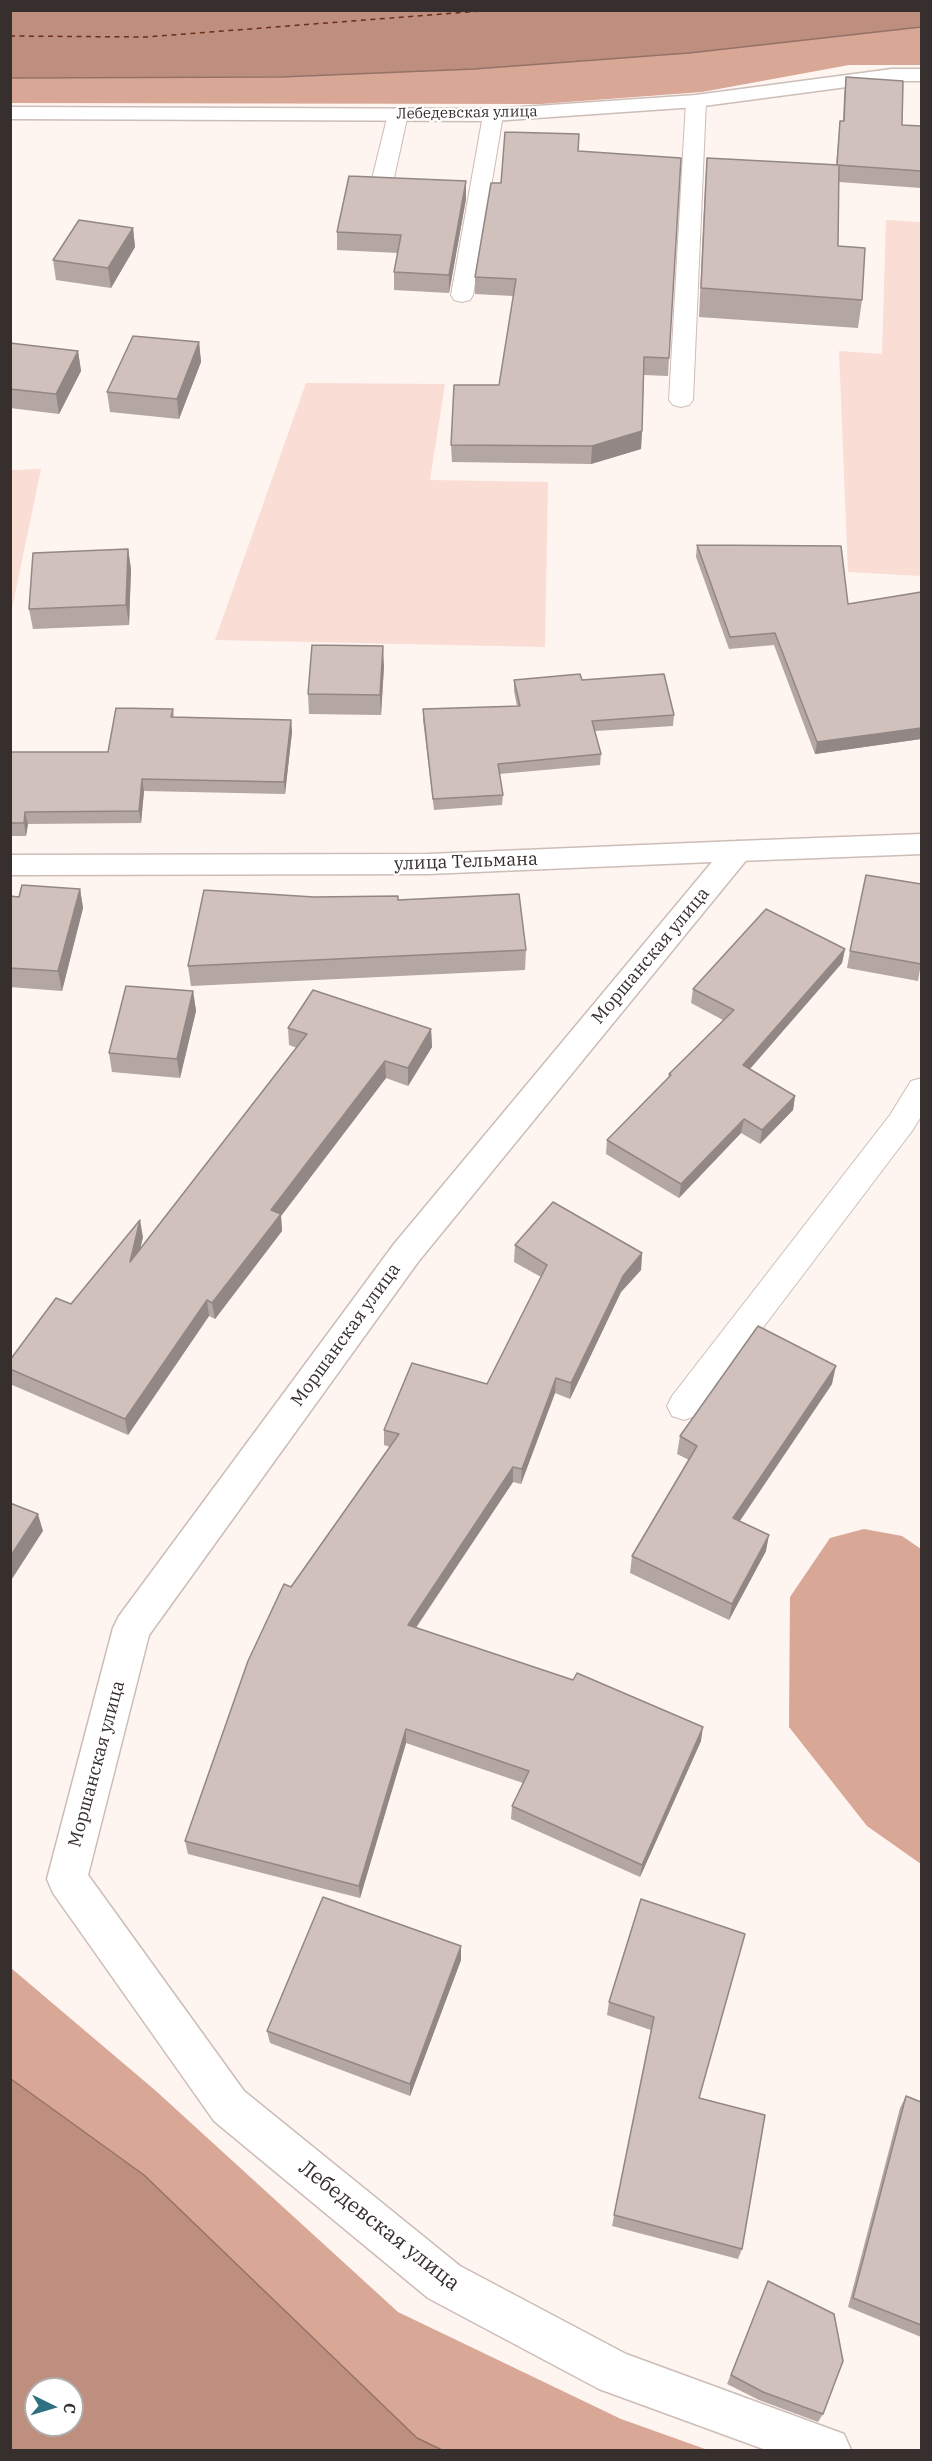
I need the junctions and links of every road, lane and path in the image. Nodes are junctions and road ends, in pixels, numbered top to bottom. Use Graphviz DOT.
graph roads {
  1 [pos="921,75"];
  2 [pos="696,101"];
  3 [pos="10,113"];
  4 [pos="398,114"];
  5 [pos="493,115"];
  6 [pos="381,187"];
  7 [pos="462,295"];
  8 [pos="681,400"];
  9 [pos="921,844"];
  10 [pos="738,851"];
  11 [pos="10,865"];
  12 [pos="921,1089"];
  13 [pos="684,1406"];
  14 [pos="67,1878"];
  15 [pos="828,2451"];
  1 -- 2 [label="street, Лебедевская улица"];
  2 -- 5 [label="street, Лебедевская улица"];
  2 -- 8 [label="lane"];
  3 -- 4 [label="street, Лебедевская улица"];
  4 -- 5 [label="street, Лебедевская улица"];
  4 -- 6 [label="lane"];
  5 -- 7 [label="lane"];
  9 -- 10 [label="street, улица Тельмана"];
  10 -- 11 [label="street, улица Тельмана"];
  10 -- 14 [label="street, Моршанская улица"];
  12 -- 13 [label="lane"];
  14 -- 15 [label="street, Лебедевская улица"];
}
